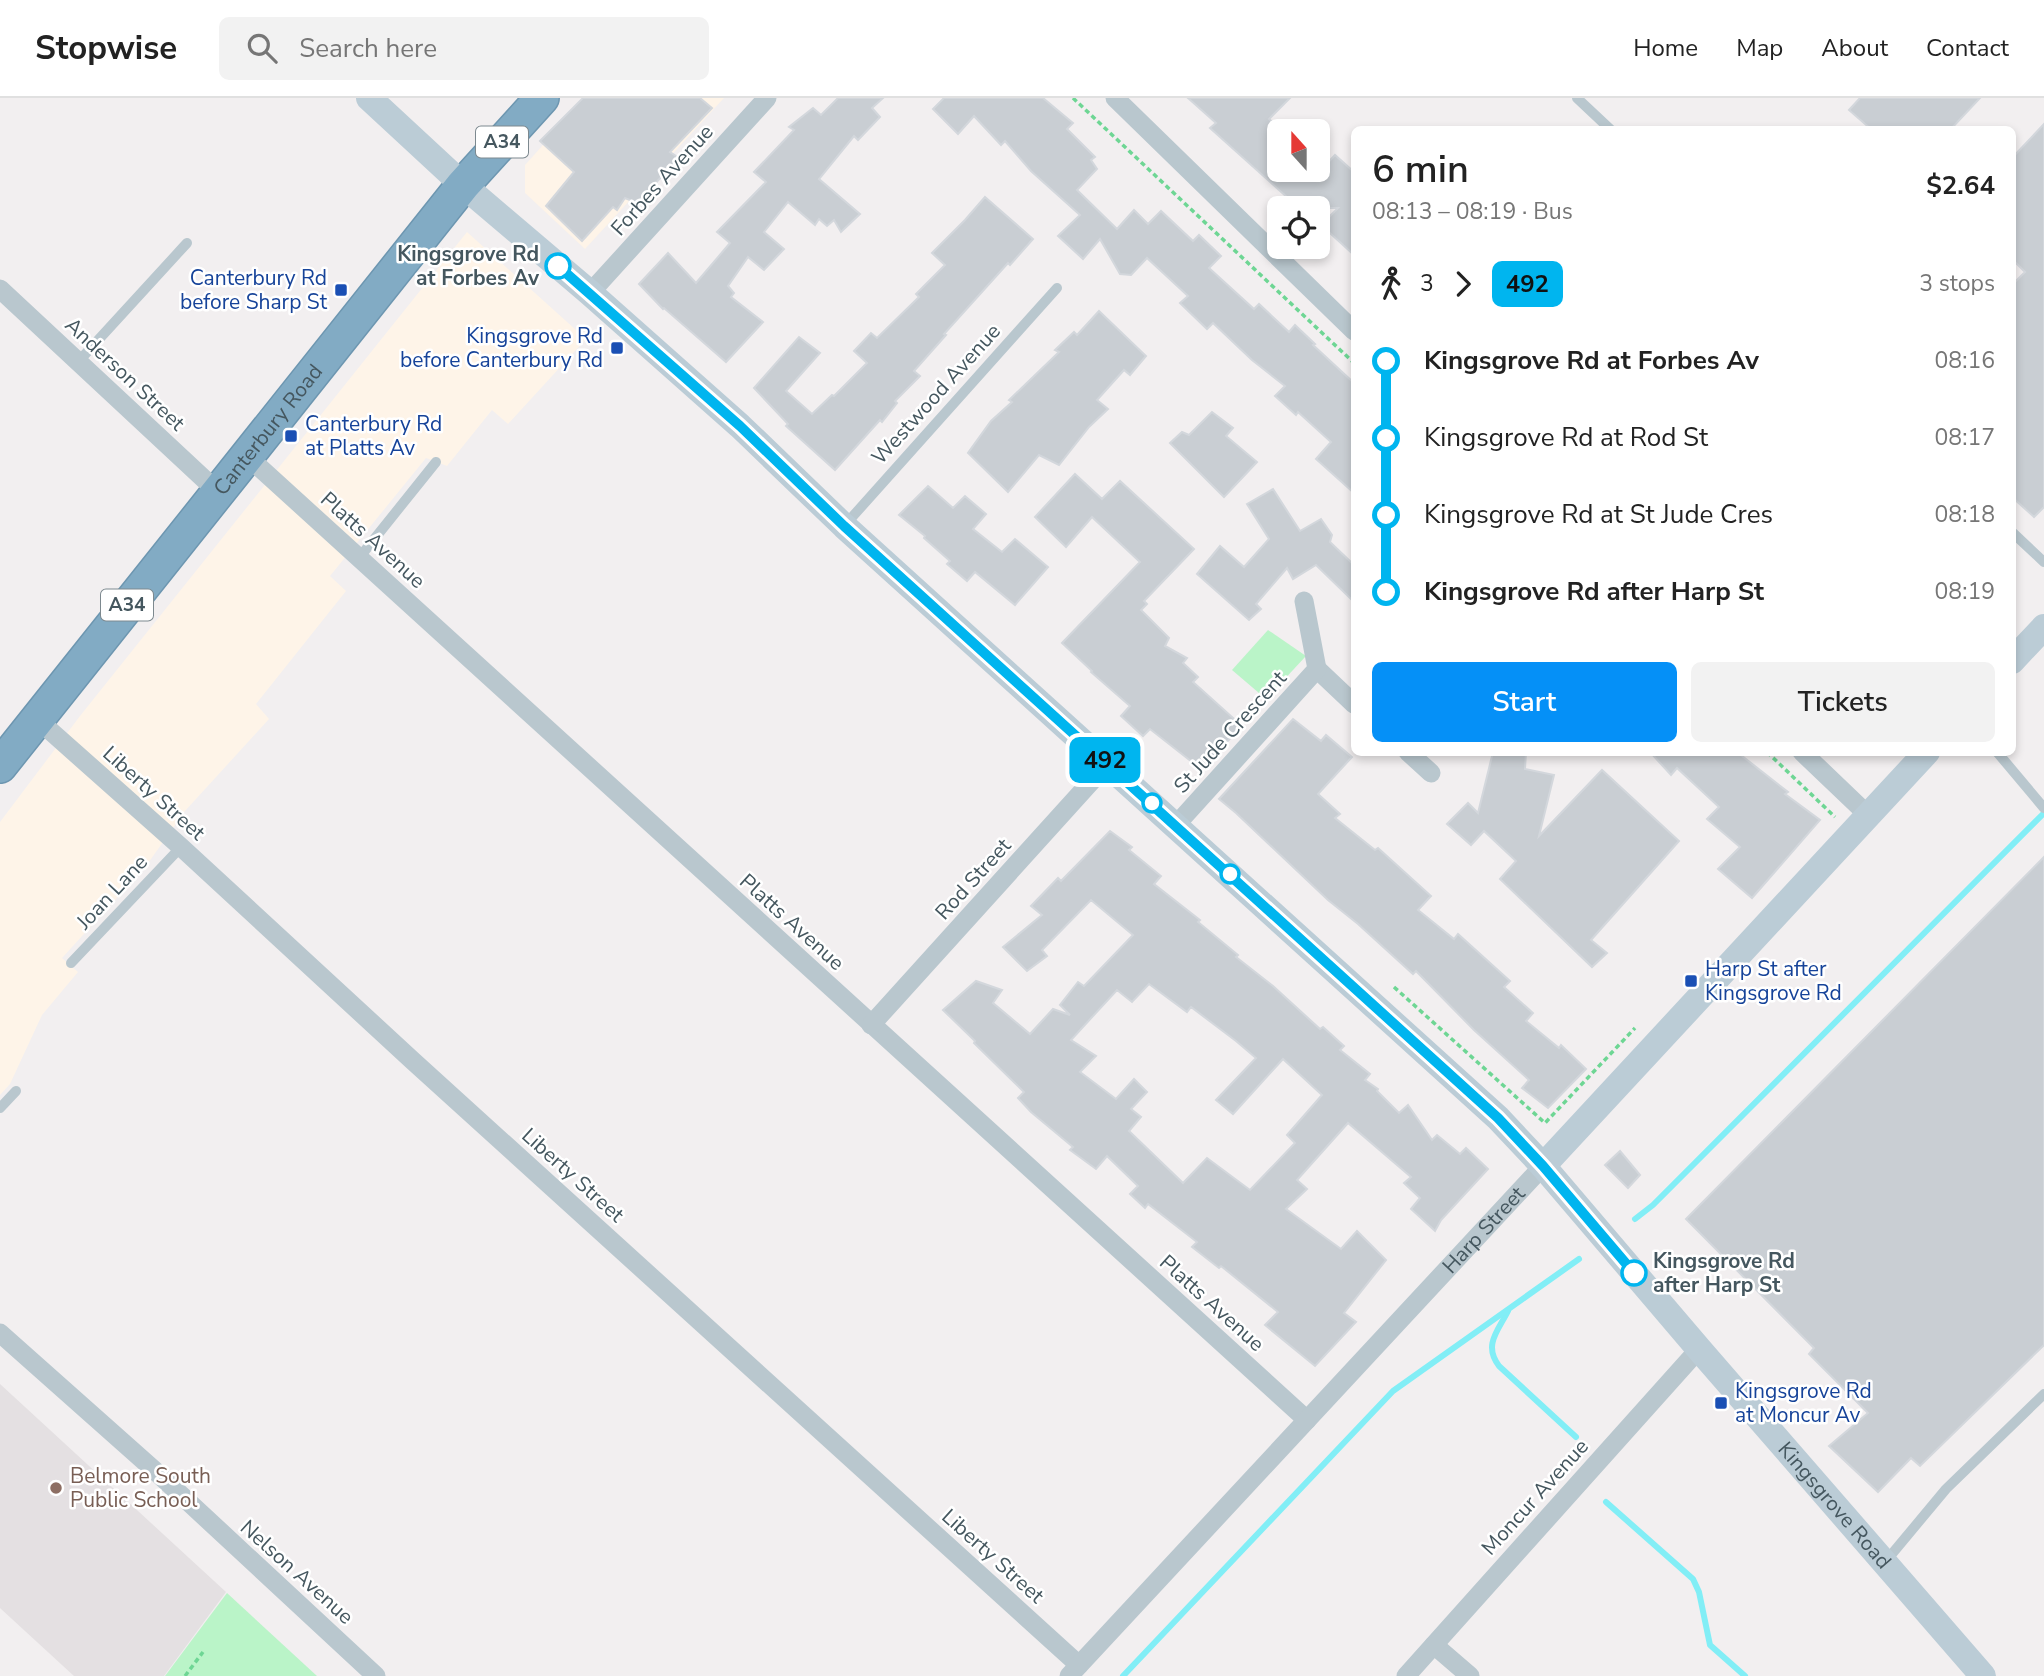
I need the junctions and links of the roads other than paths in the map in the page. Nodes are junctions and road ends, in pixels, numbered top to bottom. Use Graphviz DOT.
graph roads {
  1 [pos="369,98"];
  2 [pos="542,98"];
  3 [pos="767,98"];
  4 [pos="1115,98"];
  5 [pos="1577,98"];
  6 [pos="1607,126"];
  7 [pos="463,185"];
  8 [pos="187,243"];
  9 [pos="1057,288"];
  10 [pos="0,289"];
  11 [pos="590,293"];
  12 [pos="1351,328"];
  13 [pos="78,362"];
  14 [pos="247,456"];
  15 [pos="436,462"];
  16 [pos="218,492"];
  17 [pos="844,526"];
  18 [pos="2016,536"];
  19 [pos="359,558"];
  20 [pos="2044,562"];
  21 [pos="1304,601"];
  22 [pos="2044,627"];
  23 [pos="2016,657"];
  24 [pos="1317,670"];
  25 [pos="1351,701"];
  26 [pos="37,719"];
  27 [pos="1412,756"];
  28 [pos="1806,756"];
  29 [pos="1923,756"];
  30 [pos="2000,756"];
  31 [pos="1108,763"];
  32 [pos="0,766"];
  33 [pos="1431,773"];
  34 [pos="2044,807"];
  35 [pos="1869,816"];
  36 [pos="1176,825"];
  37 [pos="181,847"];
  38 [pos="71,963"];
  39 [pos="871,1025"];
  40 [pos="16,1091"];
  41 [pos="0,1108"];
  42 [pos="1543,1166"];
  43 [pos="0,1333"];
  44 [pos="1699,1349"];
  45 [pos="2044,1394"];
  46 [pos="1307,1420"];
  47 [pos="1886,1562"];
  48 [pos="1434,1645"];
  49 [pos="1074,1670"];
  50 [pos="376,1676"];
  51 [pos="1406,1676"];
  52 [pos="1470,1676"];
  53 [pos="1983,1676"];
  1 -- 7 [label="main road, Kingsgrove Road"];
  2 -- 7 [label="highway, Canterbury Road / A34"];
  3 -- 11 [label="street, Forbes Avenue"];
  4 -- 12 [label="street"];
  5 -- 6 [label="lane"];
  7 -- 11 [label="main road, Kingsgrove Road"];
  7 -- 14 [label="highway, Canterbury Road / A34"];
  8 -- 13 [label="lane"];
  9 -- 17 [label="lane, Westwood Avenue"];
  10 -- 13 [label="street, Anderson Street"];
  11 -- 17 [label="main road, Kingsgrove Road"];
  13 -- 16 [label="street, Anderson Street"];
  14 -- 16 [label="highway, Canterbury Road / A34"];
  14 -- 19 [label="street, Platts Avenue"];
  15 -- 19 [label="lane"];
  16 -- 26 [label="highway, Canterbury Road / A34"];
  17 -- 31 [label="main road, Kingsgrove Road"];
  18 -- 20 [label="lane"];
  19 -- 39 [label="street, Platts Avenue"];
  21 -- 24 [label="street, St Jude Crescent"];
  22 -- 23 [label="main road"];
  24 -- 25 [label="street, St Jude Crescent"];
  24 -- 36 [label="street, St Jude Crescent"];
  26 -- 32 [label="highway, Canterbury Road / A34"];
  26 -- 37 [label="street, Liberty Street"];
  27 -- 33 [label="street"];
  28 -- 35 [label="street"];
  29 -- 35 [label="main road, Harp Street"];
  30 -- 34 [label="lane"];
  31 -- 36 [label="main road, Kingsgrove Road"];
  31 -- 39 [label="street, Rod Street"];
  35 -- 42 [label="main road, Harp Street"];
  36 -- 42 [label="main road, Kingsgrove Road"];
  37 -- 38 [label="lane, Joan Lane"];
  37 -- 49 [label="street, Liberty Street"];
  39 -- 46 [label="street, Platts Avenue"];
  40 -- 41 [label="lane"];
  42 -- 44 [label="main road, Kingsgrove Road"];
  42 -- 46 [label="street, Harp Street"];
  43 -- 50 [label="street, Nelson Avenue"];
  44 -- 47 [label="main road, Kingsgrove Road"];
  44 -- 48 [label="street, Moncur Avenue"];
  45 -- 47 [label="lane"];
  46 -- 49 [label="street, Harp Street"];
  47 -- 53 [label="main road, Kingsgrove Road"];
  48 -- 51 [label="street, Moncur Avenue"];
  48 -- 52 [label="street"];
}
